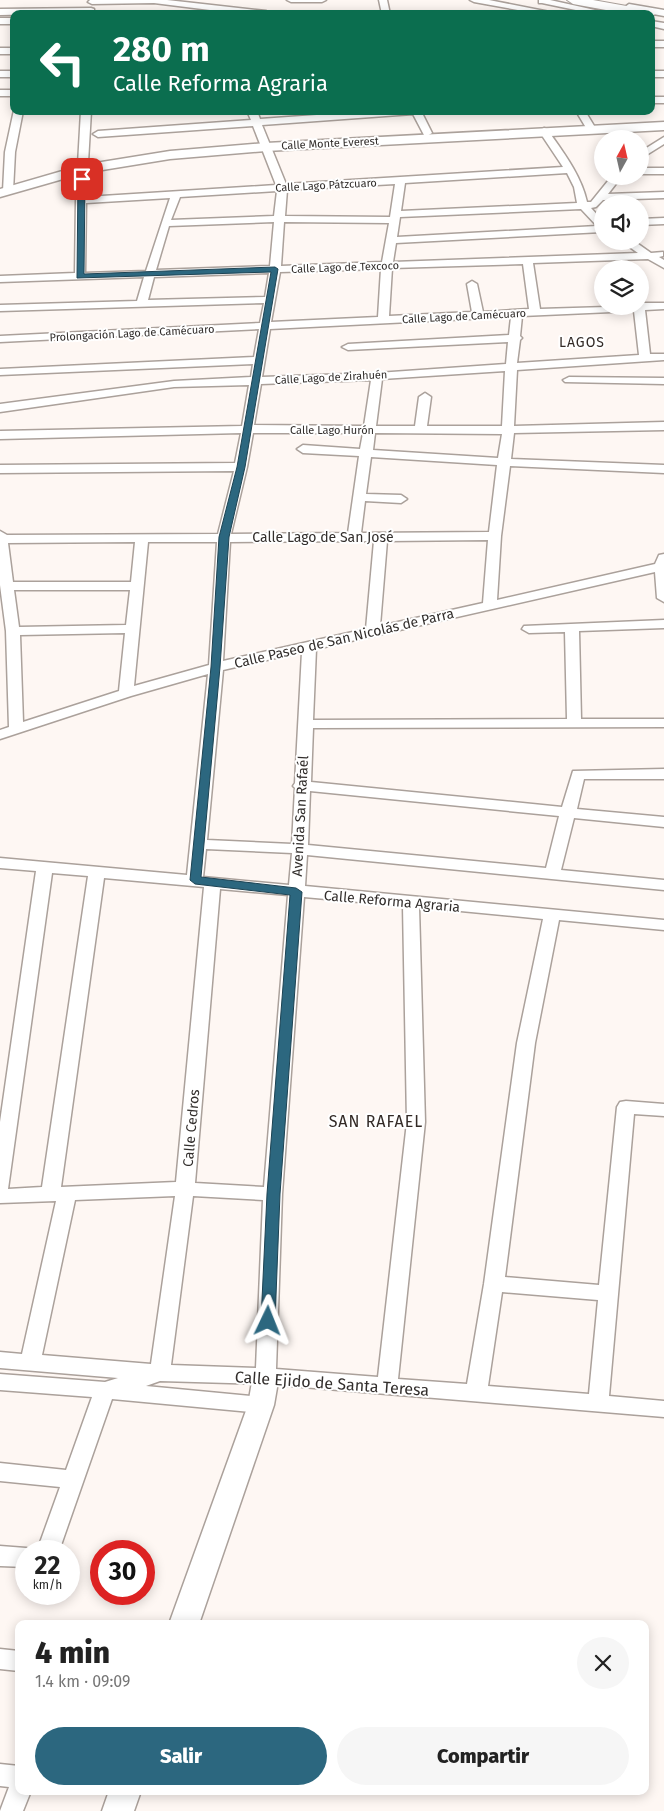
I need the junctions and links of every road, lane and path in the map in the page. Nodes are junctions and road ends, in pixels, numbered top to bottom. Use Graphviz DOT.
graph roads {
  1 [pos="322,0"];
  2 [pos="474,0"];
  3 [pos="535,0"];
  4 [pos="555,0"];
  5 [pos="573,0"];
  6 [pos="593,0"];
  7 [pos="160,1"];
  8 [pos="289,2"];
  9 [pos="91,7"];
  10 [pos="36,10"];
  11 [pos="233,10"];
  12 [pos="533,10"];
  13 [pos="588,10"];
  14 [pos="619,10"];
  15 [pos="624,10"];
  16 [pos="630,10"];
  17 [pos="17,115"];
  18 [pos="86,115"];
  19 [pos="253,115"];
  20 [pos="357,115"];
  21 [pos="417,115"];
  22 [pos="582,115"];
  23 [pos="255,122"];
  24 [pos="664,126"];
  25 [pos="591,129"];
  26 [pos="427,133"];
  27 [pos="98,134"];
  28 [pos="664,134"];
  29 [pos="548,136"];
  30 [pos="664,140"];
  31 [pos="652,147"];
  32 [pos="664,147"];
  33 [pos="649,149"];
  34 [pos="5,152"];
  35 [pos="268,153"];
  36 [pos="230,163"];
  37 [pos="570,170"];
  38 [pos="649,171"];
  39 [pos="664,171"];
  40 [pos="82,174"];
  41 [pos="131,174"];
  42 [pos="401,180"];
  43 [pos="610,185"];
  44 [pos="282,187"];
  45 [pos="4,192"];
  46 [pos="176,194"];
  47 [pos="603,195"];
  48 [pos="649,195"];
  49 [pos="664,195"];
  50 [pos="81,200"];
  51 [pos="594,201"];
  52 [pos="588,205"];
  53 [pos="594,213"];
  54 [pos="394,217"];
  55 [pos="279,219"];
  56 [pos="664,221"];
  57 [pos="649,222"];
  58 [pos="165,223"];
  59 [pos="594,225"];
  60 [pos="392,240"];
  61 [pos="645,250"];
  62 [pos="658,256"];
  63 [pos="528,262"];
  64 [pos="387,265"];
  65 [pos="664,266"];
  66 [pos="275,269"];
  67 [pos="149,274"];
  68 [pos="80,276"];
  69 [pos="0,279"];
  70 [pos="472,284"];
  71 [pos="270,300"];
  72 [pos="141,304"];
  73 [pos="664,306"];
  74 [pos="649,307"];
  75 [pos="0,308"];
  76 [pos="594,310"];
  77 [pos="535,313"];
  78 [pos="517,314"];
  79 [pos="640,315"];
  80 [pos="478,316"];
  81 [pos="383,320"];
  82 [pos="265,327"];
  83 [pos="516,338"];
  84 [pos="0,339"];
  85 [pos="348,347"];
  86 [pos="664,357"];
  87 [pos="644,358"];
  88 [pos="259,360"];
  89 [pos="128,366"];
  90 [pos="511,367"];
  91 [pos="0,372"];
  92 [pos="377,376"];
  93 [pos="569,380"];
  94 [pos="256,381"];
  95 [pos="664,382"];
  96 [pos="123,389"];
  97 [pos="425,397"];
  98 [pos="0,408"];
  99 [pos="664,426"];
  100 [pos="248,429"];
  101 [pos="369,430"];
  102 [pos="420,430"];
  103 [pos="508,430"];
  104 [pos="0,434"];
  105 [pos="303,449"];
  106 [pos="365,454"];
  107 [pos="504,462"];
  108 [pos="241,467"];
  109 [pos="664,468"];
  110 [pos="0,469"];
  111 [pos="360,497"];
  112 [pos="401,499"];
  113 [pos="0,535"];
  114 [pos="354,536"];
  115 [pos="381,536"];
  116 [pos="495,536"];
  117 [pos="224,537"];
  118 [pos="142,538"];
  119 [pos="0,539"];
  120 [pos="663,563"];
  121 [pos="7,586"];
  122 [pos="136,586"];
  123 [pos="664,598"];
  124 [pos="490,605"];
  125 [pos="664,624"];
  126 [pos="572,628"];
  127 [pos="132,629"];
  128 [pos="529,629"];
  129 [pos="13,631"];
  130 [pos="373,631"];
  131 [pos="309,646"];
  132 [pos="216,667"];
  133 [pos="126,693"];
  134 [pos="574,723"];
  135 [pos="664,723"];
  136 [pos="305,724"];
  137 [pos="16,729"];
  138 [pos="0,735"];
  139 [pos="664,774"];
  140 [pos="301,786"];
  141 [pos="568,812"];
  142 [pos="664,822"];
  143 [pos="198,844"];
  144 [pos="300,849"];
  145 [pos="0,863"];
  146 [pos="45,867"];
  147 [pos="98,872"];
  148 [pos="552,874"];
  149 [pos="195,880"];
  150 [pos="214,882"];
  151 [pos="664,885"];
  152 [pos="296,892"];
  153 [pos="411,902"];
  154 [pos="552,915"];
  155 [pos="664,925"];
  156 [pos="664,1110"];
  157 [pos="0,1187"];
  158 [pos="185,1189"];
  159 [pos="59,1193"];
  160 [pos="273,1194"];
  161 [pos="0,1196"];
  162 [pos="494,1284"];
  163 [pos="608,1293"];
  164 [pos="0,1360"];
  165 [pos="31,1361"];
  166 [pos="160,1373"];
  167 [pos="266,1376"];
  168 [pos="0,1382"];
  169 [pos="387,1386"];
  170 [pos="105,1390"];
  171 [pos="476,1394"];
  172 [pos="598,1404"];
  173 [pos="260,1405"];
  174 [pos="664,1409"];
  175 [pos="0,1472"];
  176 [pos="74,1480"];
  177 [pos="52,1540"];
  178 [pos="0,1556"];
  179 [pos="15,1557"];
  180 [pos="185,1620"];
  181 [pos="0,1659"];
  182 [pos="15,1661"];
  183 [pos="0,1775"];
  184 [pos="15,1777"];
  185 [pos="17,1795"];
  186 [pos="124,1795"];
  187 [pos="11,1811"];
  188 [pos="118,1811"];
  1 -- 8 [label="street"];
  2 -- 12 [label="street"];
  3 -- 13 [label="street"];
  4 -- 14 [label="highway"];
  5 -- 15 [label="highway"];
  6 -- 16 [label="street"];
  7 -- 9 [label="street"];
  7 -- 11 [label="street"];
  9 -- 10 [label="street"];
  17 -- 34 [label="street"];
  18 -- 40 [label="street"];
  19 -- 23 [label="street"];
  20 -- 23 [label="street"];
  21 -- 26 [label="street"];
  22 -- 25 [label="street"];
  23 -- 27 [label="street"];
  23 -- 35 [label="street"];
  24 -- 25 [label="main road, Calle Monte Everest"];
  25 -- 29 [label="main road, Calle Monte Everest"];
  28 -- 29 [label="main road, Calle Monte Everest"];
  29 -- 35 [label="main road, Calle Monte Everest"];
  29 -- 37 [label="street"];
  30 -- 31 [label="street"];
  31 -- 32 [label="street"];
  31 -- 33 [label="street"];
  34 -- 45 [label="street"];
  35 -- 36 [label="main road, Calle Monte Everest"];
  35 -- 40 [label="main road, Calle Monte Everest"];
  35 -- 44 [label="street"];
  37 -- 42 [label="street, Calle Lago Pátzcuaro"];
  37 -- 52 [label="street"];
  38 -- 39 [label="street"];
  40 -- 41 [label="main road, Calle Monte Everest"];
  40 -- 45 [label="main road, Calle Monte Everest"];
  40 -- 50 [label="street"];
  42 -- 44 [label="street, Calle Lago Pátzcuaro"];
  42 -- 54 [label="street"];
  43 -- 47 [label="street"];
  44 -- 46 [label="street, Calle Lago Pátzcuaro"];
  44 -- 55 [label="street"];
  46 -- 50 [label="street, Calle Lago Pátzcuaro"];
  46 -- 58 [label="street"];
  48 -- 49 [label="street"];
  50 -- 68 [label="street"];
  51 -- 52 [label="street"];
  52 -- 53 [label="street"];
  52 -- 54 [label="street"];
  54 -- 55 [label="street"];
  54 -- 60 [label="street"];
  55 -- 58 [label="street"];
  55 -- 66 [label="street"];
  56 -- 57 [label="street"];
  58 -- 67 [label="street"];
  59 -- 60 [label="street"];
  60 -- 64 [label="street"];
  61 -- 62 [label="street"];
  62 -- 63 [label="street, Calle Lago de Texcoco"];
  62 -- 65 [label="street"];
  63 -- 64 [label="street, Calle Lago de Texcoco"];
  63 -- 77 [label="street"];
  64 -- 66 [label="street, Calle Lago de Texcoco"];
  64 -- 81 [label="street"];
  66 -- 67 [label="street, Calle Lago de Texcoco"];
  66 -- 71 [label="street"];
  67 -- 68 [label="street, Calle Lago de Texcoco"];
  67 -- 72 [label="street"];
  68 -- 69 [label="street, Calle Lago de Texcoco"];
  70 -- 80 [label="street"];
  71 -- 72 [label="street"];
  71 -- 82 [label="street"];
  72 -- 75 [label="street"];
  73 -- 74 [label="street, Calle Lago de Camécuaro"];
  76 -- 77 [label="street, Calle Lago de Camécuaro"];
  77 -- 78 [label="street, Calle Lago de Camécuaro"];
  78 -- 80 [label="street, Calle Lago de Camécuaro"];
  78 -- 83 [label="street"];
  79 -- 87 [label="street"];
  80 -- 81 [label="street, Calle Lago de Camécuaro"];
  81 -- 82 [label="street, Calle Lago de Camécuaro"];
  82 -- 84 [label="street, Prolongación Lago de Camécuaro"];
  82 -- 88 [label="street"];
  83 -- 85 [label="street"];
  83 -- 90 [label="street"];
  86 -- 87 [label="street, Calle Lago de Zirahuén"];
  87 -- 90 [label="street, Calle Lago de Zirahuén"];
  88 -- 89 [label="street"];
  88 -- 94 [label="street"];
  89 -- 91 [label="street"];
  89 -- 96 [label="street"];
  90 -- 92 [label="street, Calle Lago de Zirahuén"];
  90 -- 103 [label="street"];
  92 -- 94 [label="street, Calle Lago de Zirahuén"];
  92 -- 101 [label="street"];
  93 -- 95 [label="street"];
  94 -- 96 [label="street, Calle Lago de Zirahuén"];
  94 -- 100 [label="street"];
  96 -- 98 [label="street, Calle Lago de Zirahuén"];
  97 -- 102 [label="street"];
  99 -- 103 [label="street, Calle Lago Hurón"];
  100 -- 101 [label="street, Calle Lago Hurón"];
  100 -- 104 [label="street, Calle Lago Hurón"];
  100 -- 108 [label="street"];
  101 -- 102 [label="street, Calle Lago Hurón"];
  101 -- 106 [label="street"];
  102 -- 103 [label="street, Calle Lago Hurón"];
  103 -- 107 [label="street"];
  105 -- 106 [label="street"];
  106 -- 107 [label="street"];
  106 -- 111 [label="street"];
  107 -- 109 [label="street"];
  107 -- 116 [label="street"];
  108 -- 110 [label="street"];
  108 -- 117 [label="street"];
  111 -- 112 [label="street"];
  111 -- 114 [label="street"];
  113 -- 119 [label="street"];
  114 -- 115 [label="street, Calle Lago de San José"];
  114 -- 117 [label="street, Calle Lago de San José"];
  115 -- 116 [label="street, Calle Lago de San José"];
  115 -- 130 [label="street"];
  116 -- 124 [label="street"];
  117 -- 118 [label="street, Calle Lago de San José"];
  117 -- 132 [label="street"];
  118 -- 119 [label="street, Calle Lago de San José"];
  118 -- 122 [label="street"];
  119 -- 121 [label="street"];
  120 -- 123 [label="street"];
  120 -- 124 [label="street, Calle Paseo de San Nicolás de Parra"];
  121 -- 122 [label="street"];
  121 -- 129 [label="street"];
  122 -- 127 [label="street"];
  124 -- 130 [label="street, Calle Paseo de San Nicolás de Parra"];
  125 -- 126 [label="street"];
  126 -- 128 [label="street"];
  126 -- 134 [label="street"];
  127 -- 129 [label="street"];
  127 -- 133 [label="street"];
  129 -- 137 [label="street"];
  130 -- 131 [label="street, Calle Paseo de San Nicolás de Parra"];
  131 -- 132 [label="street, Calle Paseo de San Nicolás de Parra"];
  131 -- 136 [label="street, Avenida San Rafaél"];
  132 -- 133 [label="street, Calle Paseo de San Nicolás de Parra"];
  132 -- 143 [label="street"];
  133 -- 137 [label="street, Calle Paseo de San Nicolás de Parra"];
  134 -- 135 [label="street"];
  134 -- 136 [label="street"];
  136 -- 140 [label="street, Avenida San Rafaél"];
  137 -- 138 [label="street, Calle Paseo de San Nicolás de Parra"];
  139 -- 141 [label="street"];
  140 -- 141 [label="street"];
  140 -- 144 [label="street, Avenida San Rafaél"];
  141 -- 142 [label="street"];
  141 -- 148 [label="street"];
  143 -- 144 [label="street"];
  143 -- 149 [label="street"];
  144 -- 148 [label="street"];
  144 -- 152 [label="street, Avenida San Rafaél"];
  145 -- 146 [label="street, Calle Reforma Agraria"];
  146 -- 147 [label="street, Calle Reforma Agraria"];
  146 -- 157 [label="street"];
  147 -- 149 [label="street, Calle Reforma Agraria"];
  147 -- 159 [label="street"];
  148 -- 151 [label="street"];
  149 -- 150 [label="street, Calle Reforma Agraria"];
  150 -- 152 [label="street, Calle Reforma Agraria"];
  150 -- 158 [label="street, Calle Cedros"];
  152 -- 153 [label="street, Calle Reforma Agraria"];
  152 -- 160 [label="street, Avenida San Rafaél"];
  153 -- 154 [label="street, Calle Reforma Agraria"];
  153 -- 169 [label="street"];
  154 -- 155 [label="street, Calle Reforma Agraria"];
  154 -- 162 [label="street"];
  156 -- 163 [label="street"];
  158 -- 159 [label="street"];
  158 -- 160 [label="street"];
  158 -- 166 [label="street, Calle Cedros"];
  159 -- 161 [label="street"];
  159 -- 165 [label="street"];
  160 -- 167 [label="street, Avenida San Rafaél"];
  162 -- 163 [label="street"];
  162 -- 171 [label="street"];
  163 -- 172 [label="street"];
  164 -- 165 [label="street, Calle Ejido de Santa Teresa"];
  165 -- 166 [label="street, Calle Ejido de Santa Teresa"];
  166 -- 167 [label="street, Calle Ejido de Santa Teresa"];
  166 -- 170 [label="street"];
  167 -- 169 [label="street, Calle Ejido de Santa Teresa"];
  167 -- 173 [label="main road"];
  168 -- 170 [label="street"];
  169 -- 171 [label="street, Calle Ejido de Santa Teresa"];
  170 -- 173 [label="street"];
  170 -- 176 [label="street"];
  171 -- 172 [label="street, Calle Ejido de Santa Teresa"];
  172 -- 174 [label="street, Calle Ejido de Santa Teresa"];
  173 -- 180 [label="main road"];
  175 -- 176 [label="street"];
  176 -- 177 [label="street"];
  178 -- 179 [label="street"];
  181 -- 182 [label="street"];
  183 -- 184 [label="street"];
  185 -- 187 [label="street"];
  186 -- 188 [label="main road"];
}
